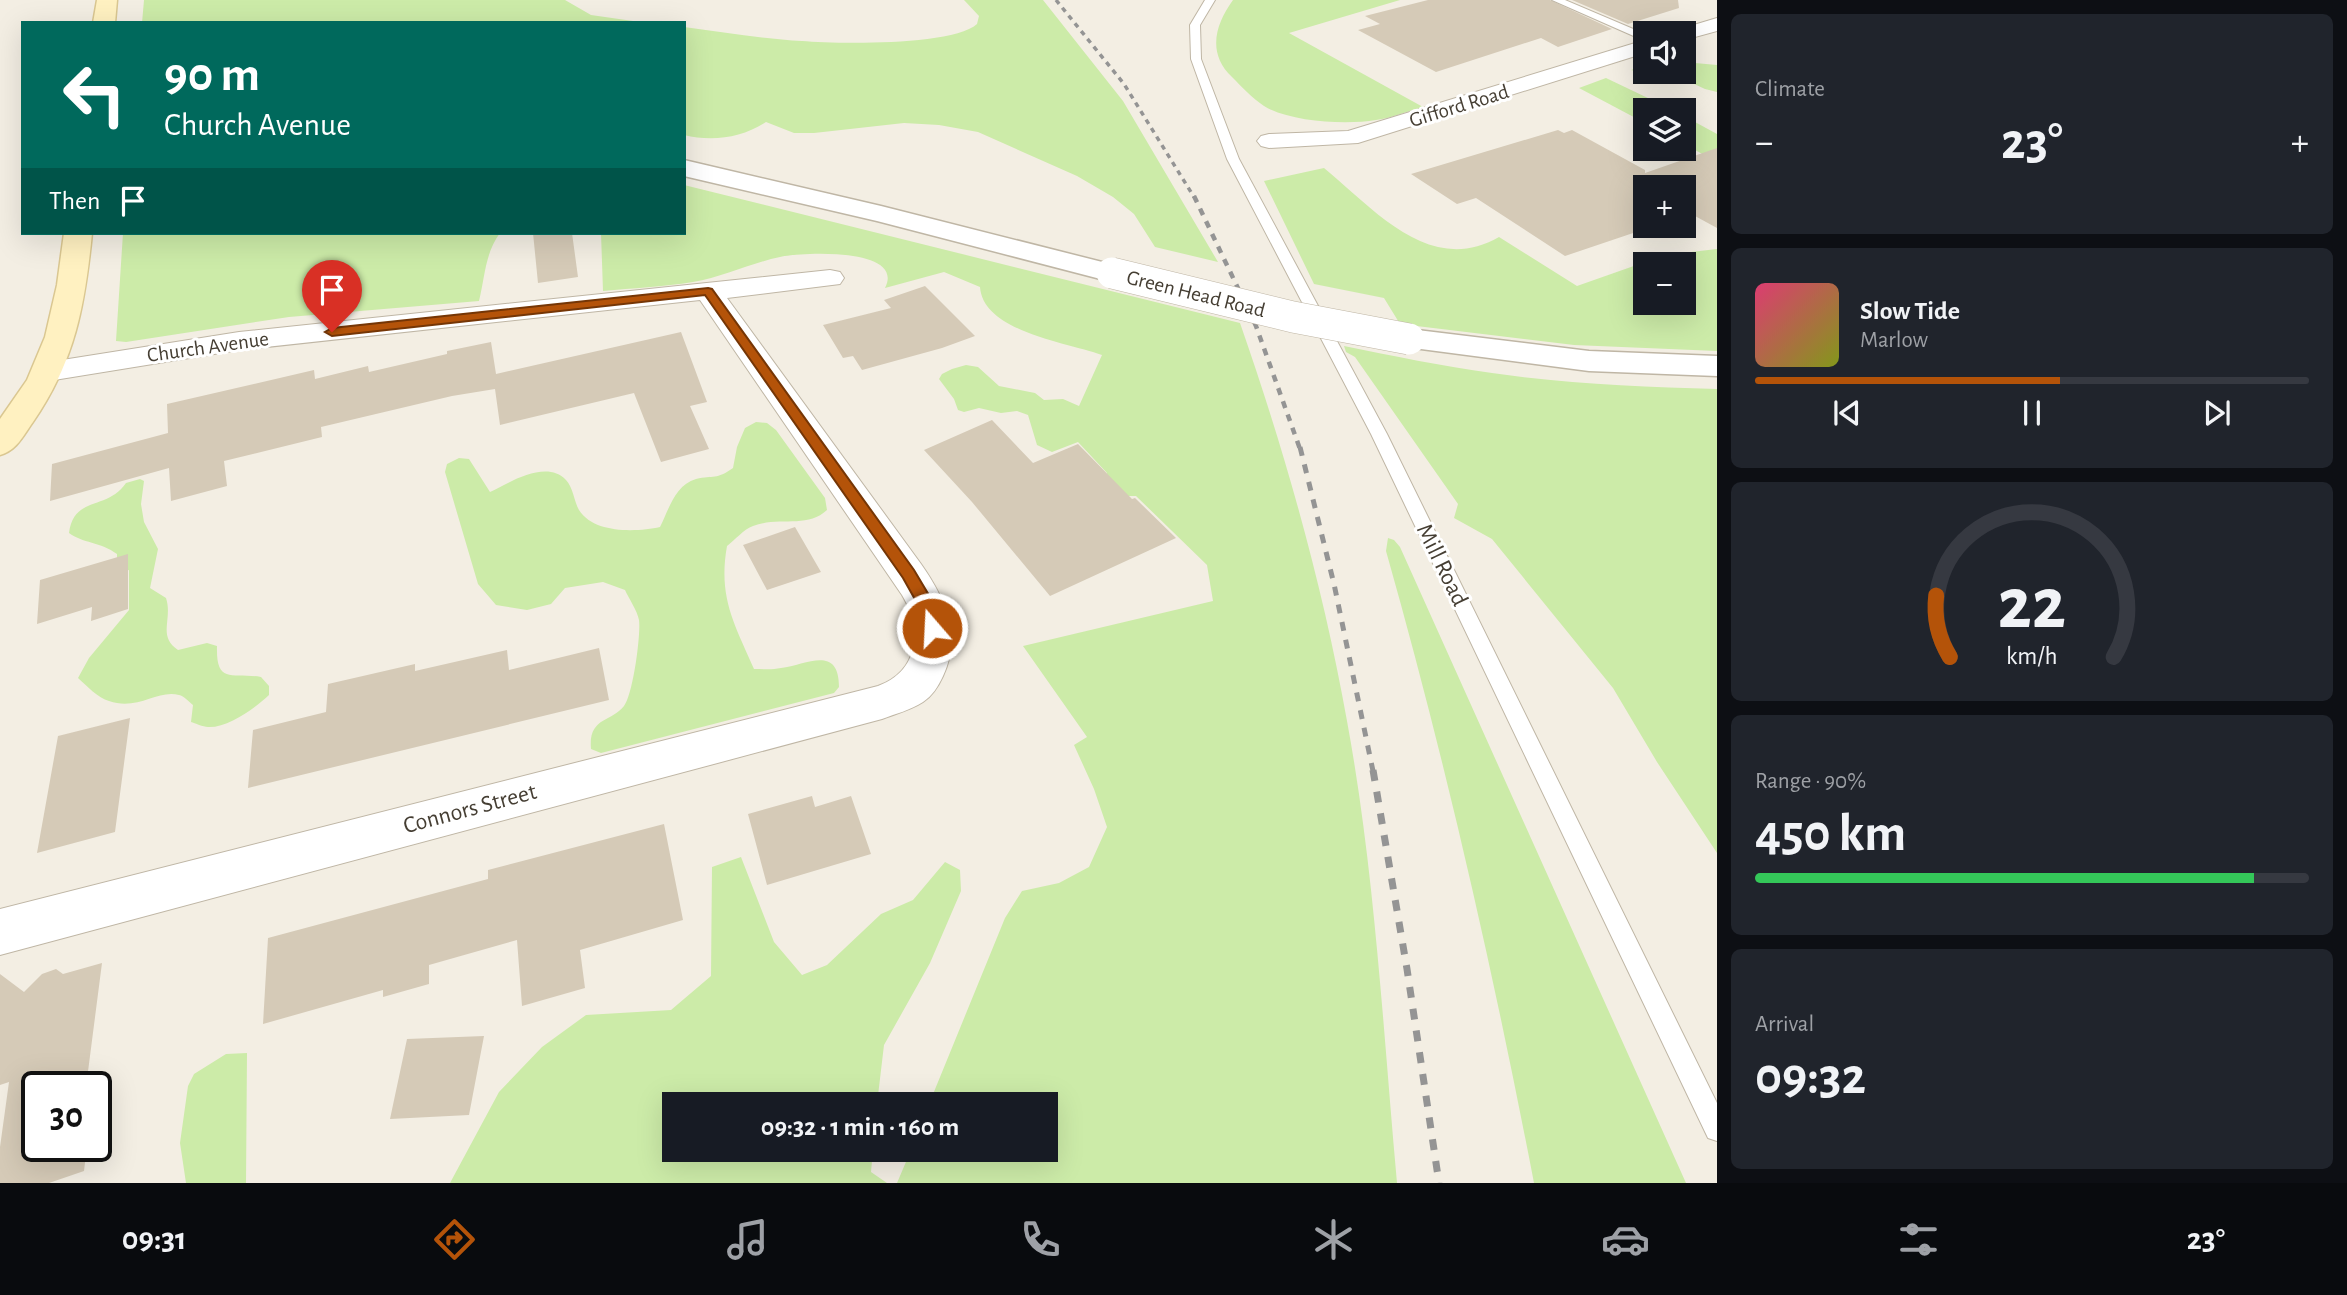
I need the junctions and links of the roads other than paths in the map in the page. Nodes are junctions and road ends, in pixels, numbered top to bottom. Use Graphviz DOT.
graph roads {
  1 [pos="107,0"];
  2 [pos="1210,0"];
  3 [pos="1557,0"];
  4 [pos="104,21"];
  5 [pos="1717,24"];
  6 [pos="1696,30"];
  7 [pos="1633,33"];
  8 [pos="1696,49"];
  9 [pos="1633,50"];
  10 [pos="1706,50"];
  11 [pos="1269,141"];
  12 [pos="686,168"];
  13 [pos="78,235"];
  14 [pos="830,278"];
  15 [pos="708,291"];
  16 [pos="1717,366"];
  17 [pos="48,370"];
  18 [pos="0,443"];
  19 [pos="0,932"];
  20 [pos="1717,1129"];
  1 -- 4 [label="main road"];
  2 -- 20 [label="lane, Mill Road"];
  3 -- 7 [label="lane"];
  5 -- 6 [label="street"];
  8 -- 10 [label="street"];
  9 -- 11 [label="street, Gifford Road"];
  12 -- 16 [label="street, Green Head Road, bridge"];
  13 -- 17 [label="main road"];
  14 -- 15 [label="street, Church Avenue"];
  15 -- 17 [label="street, Church Avenue"];
  15 -- 19 [label="street, Connors Street"];
  17 -- 18 [label="main road"];
}
